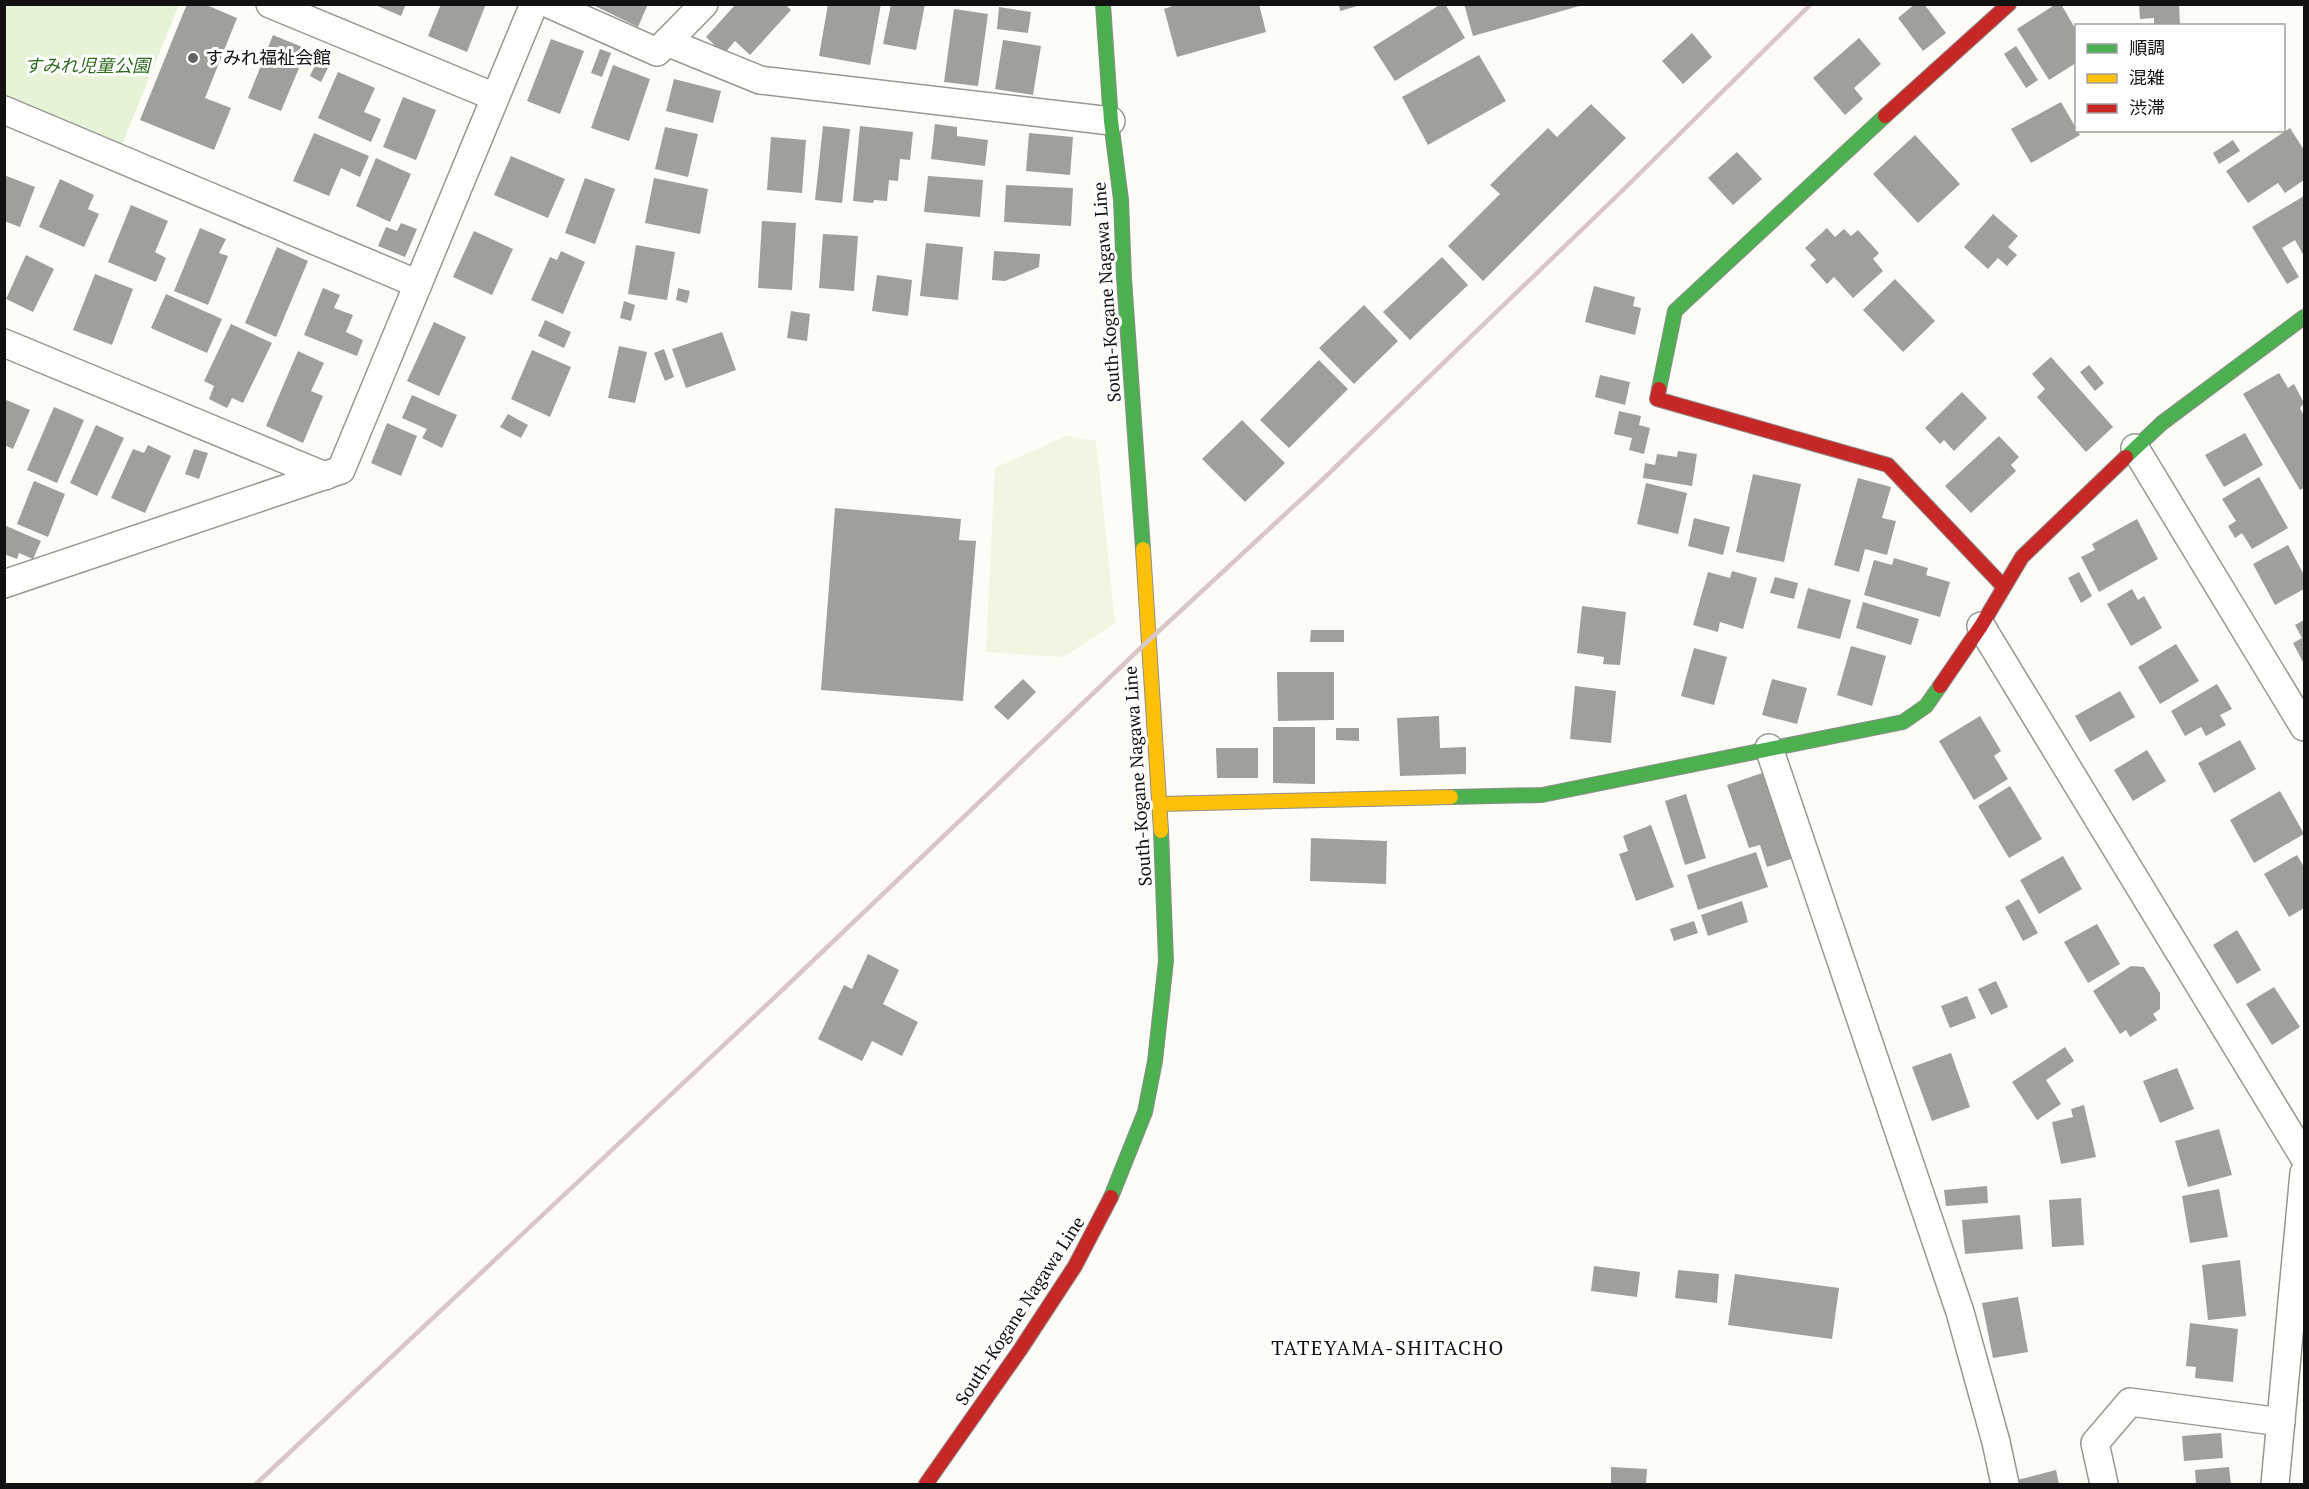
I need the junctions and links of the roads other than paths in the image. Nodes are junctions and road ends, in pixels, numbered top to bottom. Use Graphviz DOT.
graph roads {
  1 [pos="270,4"];
  2 [pos="534,4"];
  3 [pos="549,4"];
  4 [pos="704,4"];
  5 [pos="1103,4"];
  6 [pos="2009,4"];
  7 [pos="667,42"];
  8 [pos="495,97"];
  9 [pos="4,110"];
  10 [pos="1111,121"];
  11 [pos="418,284"];
  12 [pos="2304,317"];
  13 [pos="4,343"];
  14 [pos="2135,447"];
  15 [pos="325,476"];
  16 [pos="7,582"];
  17 [pos="2003,586"];
  18 [pos="1981,626"];
  19 [pos="2304,727"];
  20 [pos="1769,748"];
  21 [pos="1160,804"];
  22 [pos="2304,1157"];
  23 [pos="2304,1173"];
  24 [pos="2281,1422"];
  25 [pos="926,1485"];
  26 [pos="2005,1485"];
  27 [pos="2104,1485"];
  28 [pos="2275,1485"];
  1 -- 8 [label="street"];
  2 -- 8 [label="street"];
  3 -- 7 [label="street"];
  4 -- 7 [label="street"];
  5 -- 10 [label="street, South-Kogane Nagawa Line"];
  6 -- 17 [label="street"];
  7 -- 10 [label="street"];
  8 -- 11 [label="street"];
  9 -- 11 [label="street"];
  10 -- 21 [label="street, South-Kogane Nagawa Line"];
  11 -- 15 [label="street"];
  12 -- 14 [label="street"];
  13 -- 15 [label="street"];
  14 -- 17 [label="street"];
  14 -- 19 [label="street"];
  15 -- 16 [label="street"];
  17 -- 18 [label="street"];
  18 -- 20 [label="street"];
  18 -- 22 [label="street"];
  20 -- 21 [label="street"];
  20 -- 26 [label="street"];
  21 -- 25 [label="street, South-Kogane Nagawa Line"];
  23 -- 24 [label="street"];
  24 -- 27 [label="street"];
  24 -- 28 [label="street"];
}
